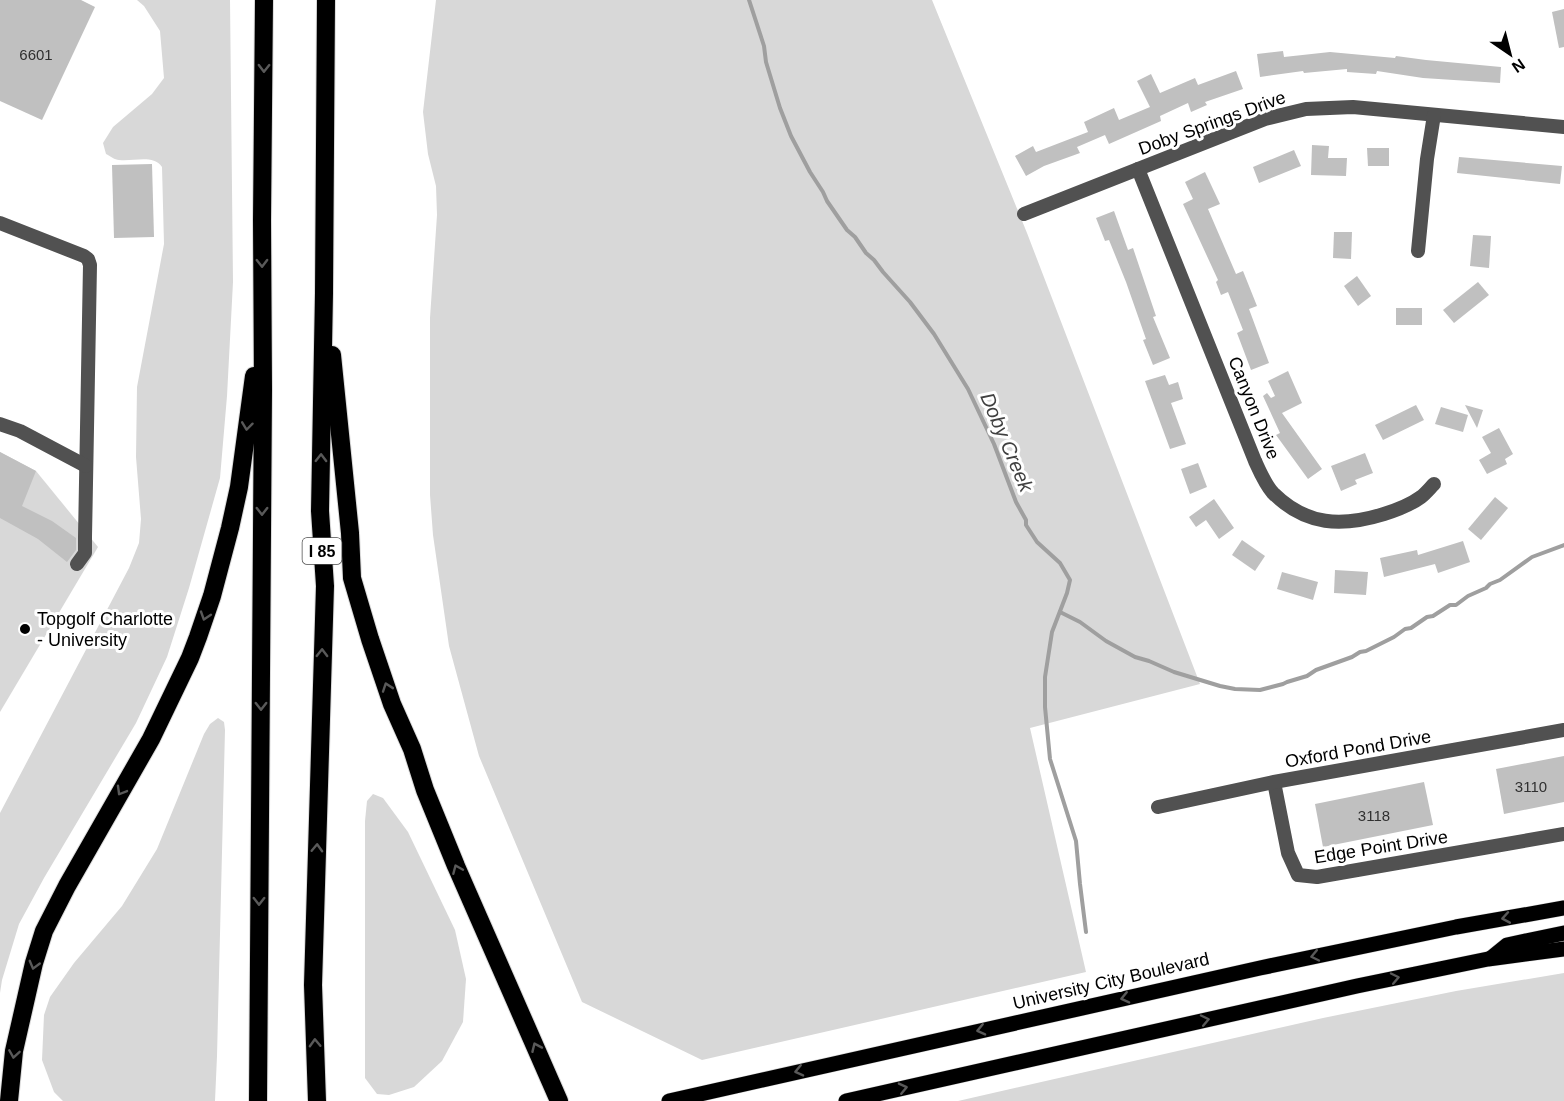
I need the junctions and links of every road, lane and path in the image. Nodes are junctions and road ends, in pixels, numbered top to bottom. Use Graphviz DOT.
graph roads {
  1 [pos="264,0"];
  2 [pos="326,0"];
  3 [pos="1434,115"];
  4 [pos="1564,127"];
  5 [pos="1138,169"];
  6 [pos="1024,214"];
  7 [pos="0,223"];
  8 [pos="1418,250"];
  9 [pos="324,293"];
  10 [pos="263,306"];
  11 [pos="0,424"];
  12 [pos="86,466"];
  13 [pos="1434,484"];
  14 [pos="77,564"];
  15 [pos="1564,730"];
  16 [pos="1274,782"];
  17 [pos="1158,807"];
  18 [pos="1564,834"];
  19 [pos="1564,908"];
  20 [pos="1564,933"];
  21 [pos="1564,949"];
  22 [pos="1488,959"];
  23 [pos="9,1101"];
  24 [pos="258,1101"];
  25 [pos="317,1101"];
  26 [pos="559,1101"];
  27 [pos="669,1101"];
  28 [pos="846,1101"];
  1 -- 10 [label="highway, one-way"];
  2 -- 9 [label="highway, I 85"];
  3 -- 4 [label="street, Doby Springs Drive"];
  3 -- 5 [label="street, Doby Springs Drive"];
  3 -- 8 [label="street"];
  5 -- 6 [label="street, Doby Springs Drive"];
  5 -- 13 [label="street, Canyon Drive"];
  7 -- 12 [label="street"];
  25 -- 9 [label="highway, I 85, one-way"];
  26 -- 9 [label="highway, one-way"];
  10 -- 23 [label="highway, one-way"];
  10 -- 24 [label="highway, one-way"];
  11 -- 12 [label="street"];
  12 -- 14 [label="street"];
  15 -- 16 [label="street, Oxford Pond Drive"];
  16 -- 17 [label="street, Oxford Pond Drive"];
  16 -- 18 [label="street, Edge Point Drive"];
  19 -- 27 [label="main road, University City Boulevard, one-way"];
  20 -- 22 [label="main road"];
  21 -- 22 [label="main road"];
  28 -- 22 [label="main road, one-way"];
}
